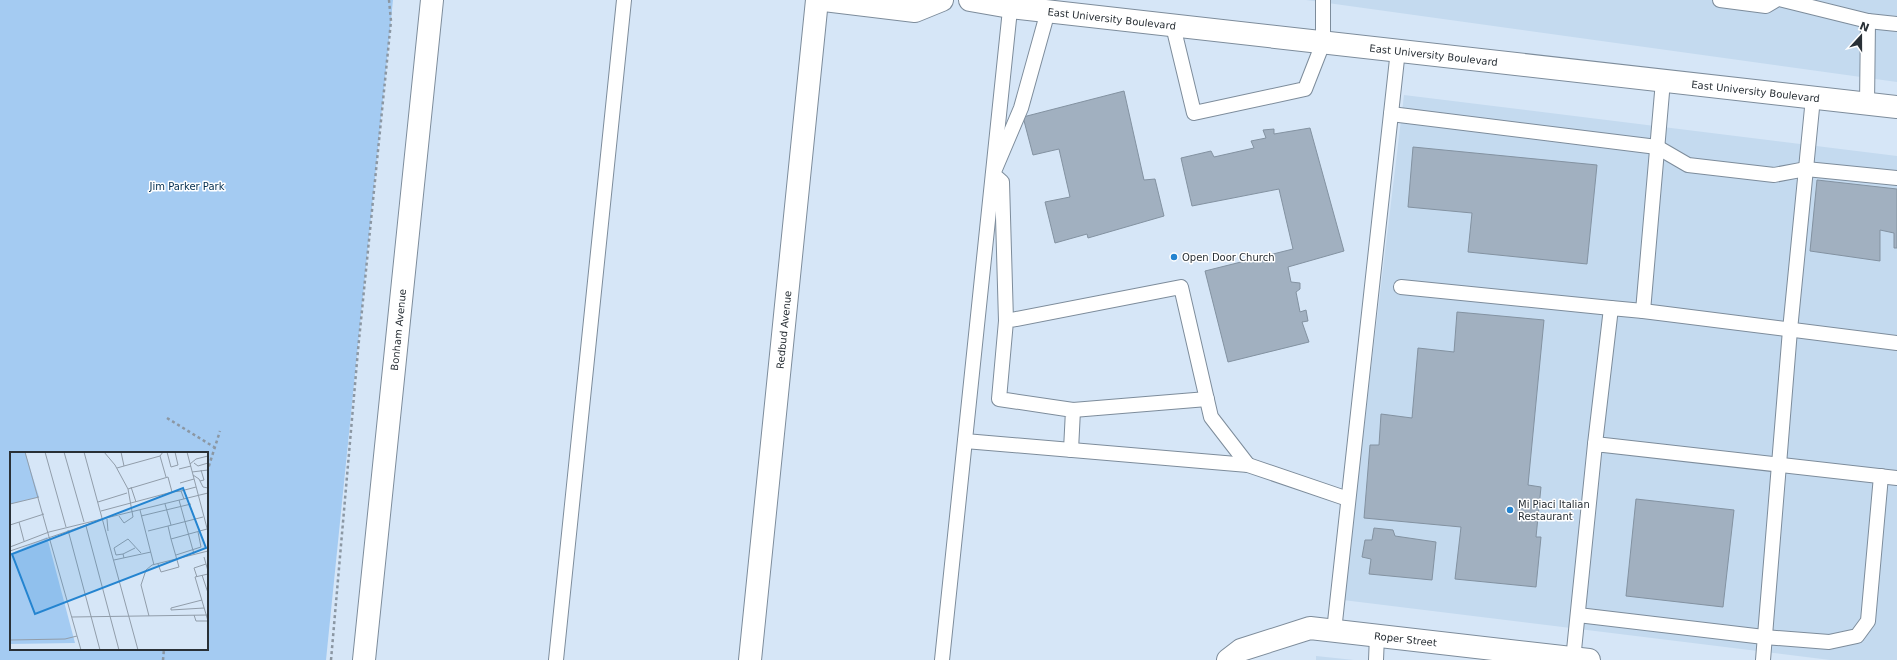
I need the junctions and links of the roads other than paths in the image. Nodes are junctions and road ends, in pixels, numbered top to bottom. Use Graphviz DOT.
graph roads {
  1 [pos="432,0"];
  2 [pos="624,0"];
  3 [pos="817,0"];
  4 [pos="824,0"];
  5 [pos="942,0"];
  6 [pos="970,0"];
  7 [pos="1323,0"];
  8 [pos="1720,0"];
  9 [pos="1776,0"];
  10 [pos="1783,0"];
  11 [pos="1010,4"];
  12 [pos="1048,12"];
  13 [pos="1868,21"];
  14 [pos="1897,24"];
  15 [pos="1173,26"];
  16 [pos="1323,43"];
  17 [pos="1398,50"];
  18 [pos="1663,81"];
  19 [pos="1813,98"];
  20 [pos="1867,104"];
  21 [pos="1897,107"];
  22 [pos="1391,114"];
  23 [pos="1657,147"];
  24 [pos="1806,169"];
  25 [pos="993,174"];
  26 [pos="1897,178"];
  27 [pos="1401,287"];
  28 [pos="1611,308"];
  29 [pos="1643,310"];
  30 [pos="1006,322"];
  31 [pos="1790,330"];
  32 [pos="1897,343"];
  33 [pos="1207,399"];
  34 [pos="1072,410"];
  35 [pos="965,441"];
  36 [pos="1595,444"];
  37 [pos="1071,450"];
  38 [pos="1248,465"];
  39 [pos="1780,465"];
  40 [pos="1881,476"];
  41 [pos="1897,478"];
  42 [pos="1348,499"];
  43 [pos="1578,615"];
  44 [pos="1334,631"];
  45 [pos="1378,636"];
  46 [pos="1764,636"];
  47 [pos="1579,659"];
  48 [pos="364,660"];
  49 [pos="556,660"];
  50 [pos="750,660"];
  51 [pos="942,660"];
  52 [pos="1228,660"];
  53 [pos="1376,660"];
  54 [pos="1763,660"];
  1 -- 48 [label="street, Bonham Avenue"];
  2 -- 49 [label="lane"];
  3 -- 50 [label="street, Redbud Avenue"];
  4 -- 5 [label="street"];
  6 -- 11 [label="street, East University Boulevard"];
  7 -- 16 [label="lane"];
  8 -- 9 [label="lane"];
  10 -- 13 [label="lane"];
  11 -- 12 [label="street, East University Boulevard"];
  11 -- 25 [label="lane"];
  12 -- 15 [label="street, East University Boulevard"];
  12 -- 25 [label="lane"];
  13 -- 14 [label="lane"];
  13 -- 20 [label="lane"];
  15 -- 16 [label="street, East University Boulevard"];
  15 -- 16 [label="lane"];
  16 -- 17 [label="street, East University Boulevard"];
  17 -- 18 [label="street, East University Boulevard"];
  17 -- 22 [label="lane"];
  18 -- 19 [label="street, East University Boulevard"];
  18 -- 23 [label="lane"];
  19 -- 20 [label="street, East University Boulevard"];
  19 -- 24 [label="lane"];
  20 -- 21 [label="street, East University Boulevard"];
  22 -- 23 [label="lane"];
  22 -- 42 [label="lane"];
  23 -- 24 [label="lane"];
  23 -- 29 [label="lane"];
  24 -- 26 [label="lane"];
  24 -- 31 [label="lane"];
  25 -- 30 [label="lane"];
  25 -- 35 [label="lane"];
  27 -- 28 [label="lane"];
  28 -- 29 [label="lane"];
  28 -- 36 [label="lane"];
  29 -- 31 [label="lane"];
  30 -- 33 [label="lane"];
  30 -- 34 [label="lane"];
  31 -- 32 [label="lane"];
  31 -- 39 [label="lane"];
  33 -- 34 [label="lane"];
  33 -- 38 [label="lane"];
  34 -- 37 [label="lane"];
  35 -- 37 [label="lane"];
  35 -- 51 [label="lane"];
  36 -- 39 [label="lane"];
  36 -- 43 [label="lane"];
  37 -- 38 [label="lane"];
  38 -- 42 [label="lane"];
  39 -- 40 [label="lane"];
  39 -- 46 [label="lane"];
  40 -- 41 [label="lane"];
  40 -- 46 [label="lane"];
  42 -- 44 [label="lane"];
  43 -- 46 [label="lane"];
  43 -- 47 [label="lane"];
  44 -- 45 [label="street, Roper Street"];
  44 -- 52 [label="street, Roper Street"];
  45 -- 47 [label="street, Roper Street"];
  45 -- 53 [label="lane"];
  46 -- 54 [label="lane"];
}
